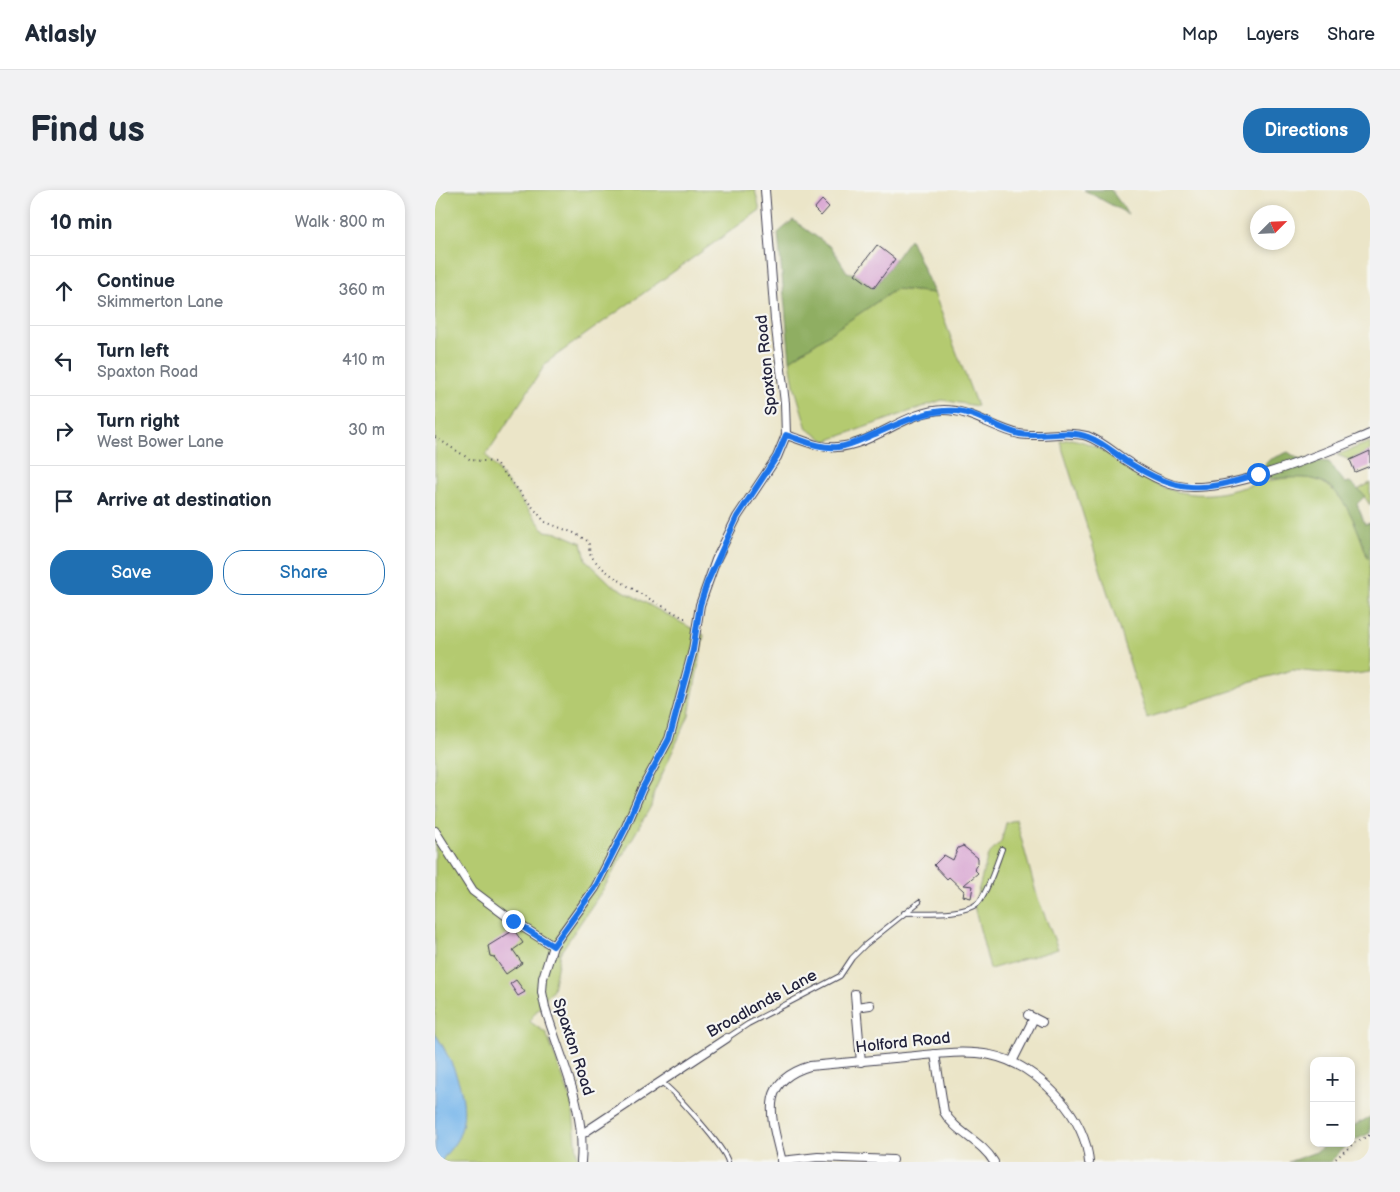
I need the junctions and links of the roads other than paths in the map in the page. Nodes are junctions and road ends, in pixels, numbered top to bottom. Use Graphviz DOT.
graph roads {
  1 [pos="765,190"];
  2 [pos="1370,434"];
  3 [pos="786,435"];
  4 [pos="435,831"];
  5 [pos="1002,849"];
  6 [pos="919,902"];
  7 [pos="904,913"];
  8 [pos="553,946"];
  9 [pos="855,994"];
  10 [pos="870,1005"];
  11 [pos="856,1007"];
  12 [pos="1035,1019"];
  13 [pos="727,1038"];
  14 [pos="935,1054"];
  15 [pos="861,1062"];
  16 [pos="1012,1062"];
  17 [pos="661,1082"];
  18 [pos="582,1134"];
  19 [pos="893,1160"];
  20 [pos="581,1162"];
  21 [pos="728,1162"];
  22 [pos="782,1162"];
  23 [pos="994,1162"];
  24 [pos="1089,1162"];
  1 -- 3 [label="street, Spaxton Road"];
  2 -- 3 [label="street"];
  3 -- 8 [label="street, Spaxton Road"];
  4 -- 8 [label="street"];
  5 -- 7 [label="lane"];
  6 -- 7 [label="lane, Broadlands Lane"];
  7 -- 13 [label="lane, Broadlands Lane"];
  8 -- 18 [label="street, Spaxton Road"];
  9 -- 11 [label="street"];
  10 -- 11 [label="street"];
  11 -- 15 [label="street"];
  12 -- 16 [label="street"];
  13 -- 17 [label="street, Broadlands Lane"];
  14 -- 15 [label="street, Holford Road"];
  14 -- 16 [label="street, Holford Road"];
  14 -- 23 [label="street"];
  15 -- 22 [label="street, Holford Road"];
  16 -- 24 [label="street, Holford Road"];
  17 -- 18 [label="street, Broadlands Lane"];
  17 -- 21 [label="lane"];
  18 -- 20 [label="street, Spaxton Road"];
  19 -- 22 [label="street"];
}
